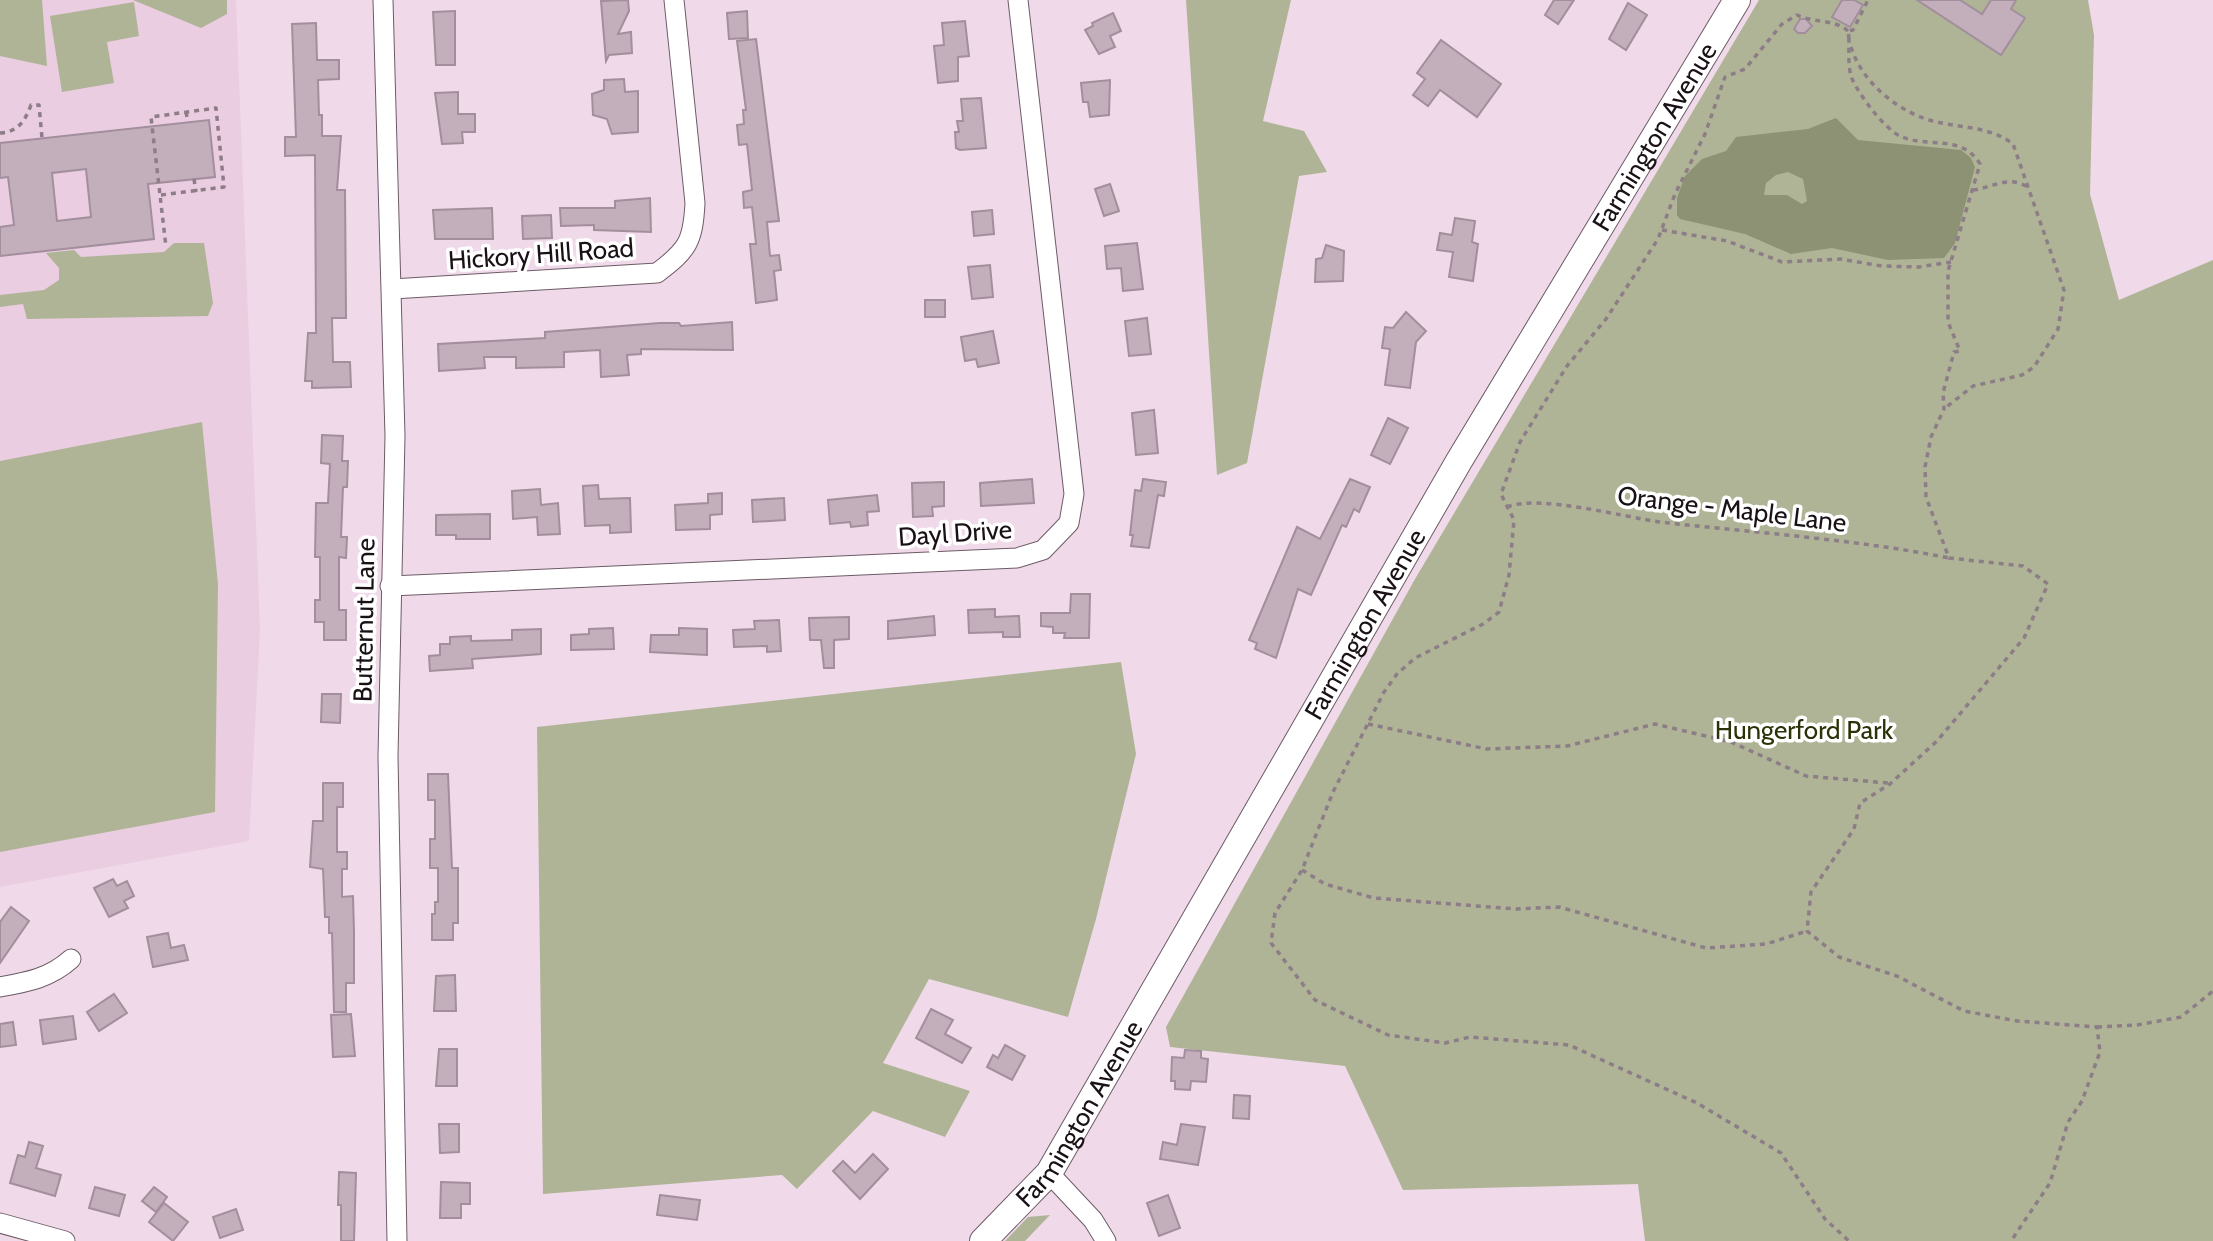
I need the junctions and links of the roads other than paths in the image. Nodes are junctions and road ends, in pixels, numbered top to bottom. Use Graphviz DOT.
graph roads {
  1 [pos="383,0"];
  2 [pos="674,0"];
  3 [pos="1018,0"];
  4 [pos="1737,0"];
  5 [pos="391,289"];
  6 [pos="390,586"];
  7 [pos="71,959"];
  8 [pos="0,987"];
  9 [pos="1049,1173"];
  10 [pos="0,1223"];
  11 [pos="65,1241"];
  12 [pos="397,1241"];
  13 [pos="983,1241"];
  14 [pos="1106,1241"];
  1 -- 5 [label="street, Butternut Lane"];
  2 -- 5 [label="street, Hickory Hill Road"];
  3 -- 6 [label="street, Dayl Drive"];
  4 -- 9 [label="main road, Farmington Avenue"];
  5 -- 6 [label="street, Butternut Lane"];
  6 -- 12 [label="street, Butternut Lane"];
  7 -- 8 [label="street"];
  9 -- 13 [label="main road, Farmington Avenue"];
  9 -- 14 [label="street"];
  10 -- 11 [label="street"];
}
